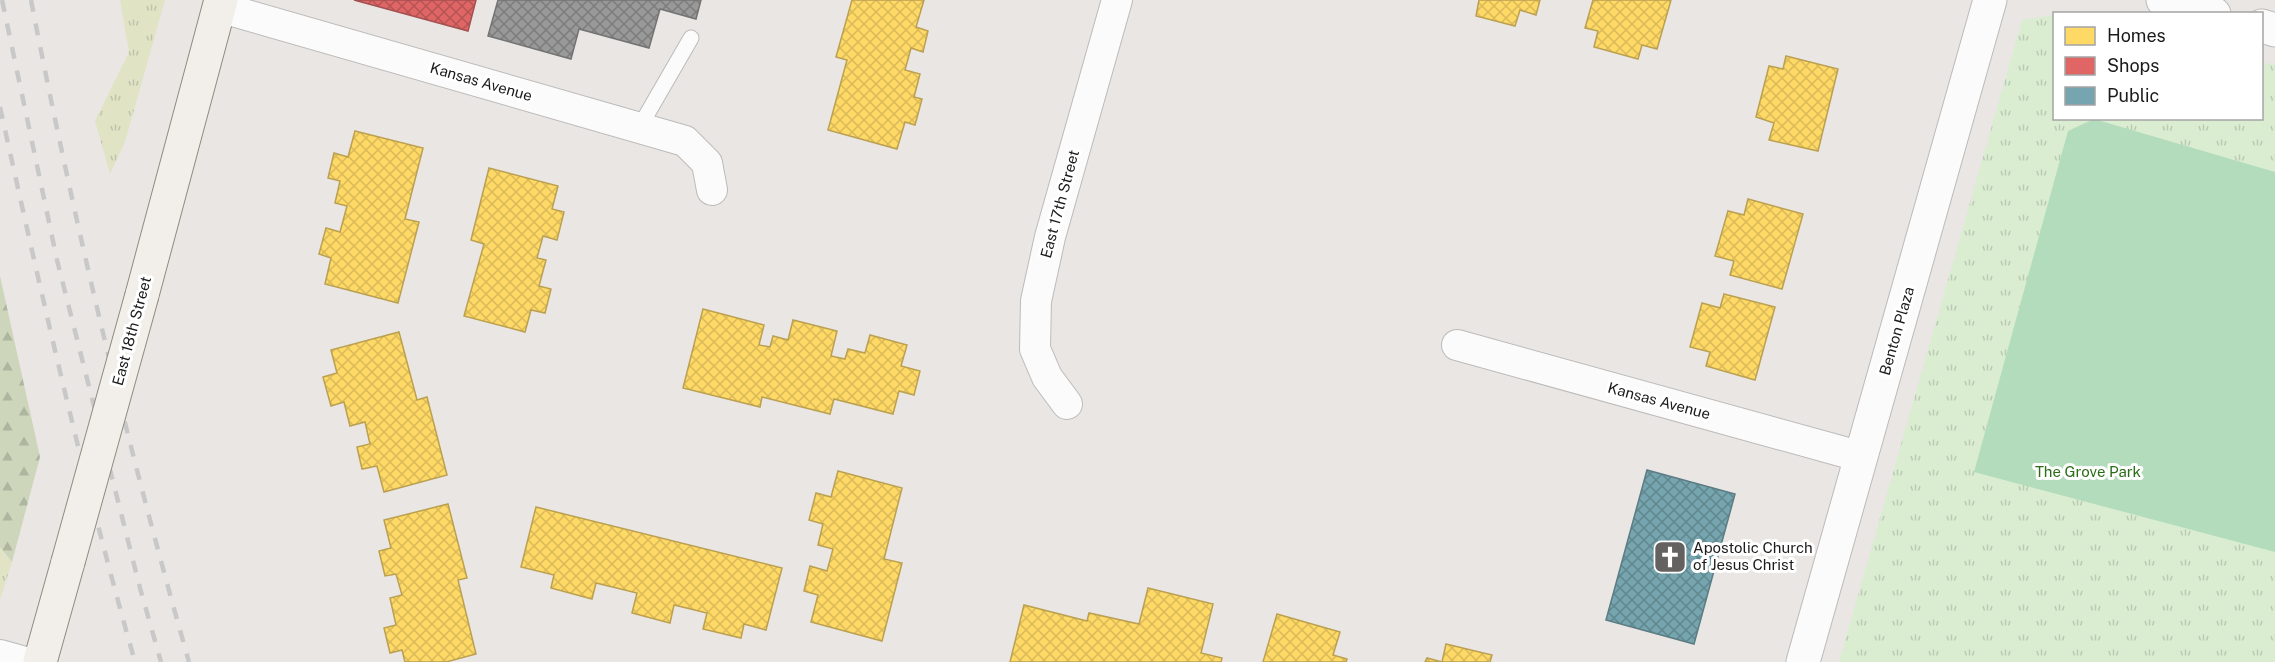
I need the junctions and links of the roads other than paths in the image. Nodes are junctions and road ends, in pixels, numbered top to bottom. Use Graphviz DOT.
graph roads {
  1 [pos="1117,0"];
  2 [pos="1990,0"];
  3 [pos="2163,0"];
  4 [pos="220,4"];
  5 [pos="2207,12"];
  6 [pos="690,38"];
  7 [pos="639,128"];
  8 [pos="712,190"];
  9 [pos="1457,345"];
  10 [pos="1066,404"];
  11 [pos="1862,457"];
  12 [pos="0,655"];
  13 [pos="26,662"];
  14 [pos="40,662"];
  15 [pos="1803,662"];
  1 -- 10 [label="street, East 17th Street"];
  2 -- 11 [label="street, Benton Plaza"];
  3 -- 5 [label="street"];
  4 -- 7 [label="street, Kansas Avenue"];
  4 -- 14 [label="main road, East 18th Street, bridge"];
  6 -- 7 [label="lane"];
  7 -- 8 [label="street, Kansas Avenue"];
  9 -- 11 [label="street, Kansas Avenue"];
  11 -- 15 [label="street, Benton Plaza"];
  12 -- 13 [label="street"];
}
